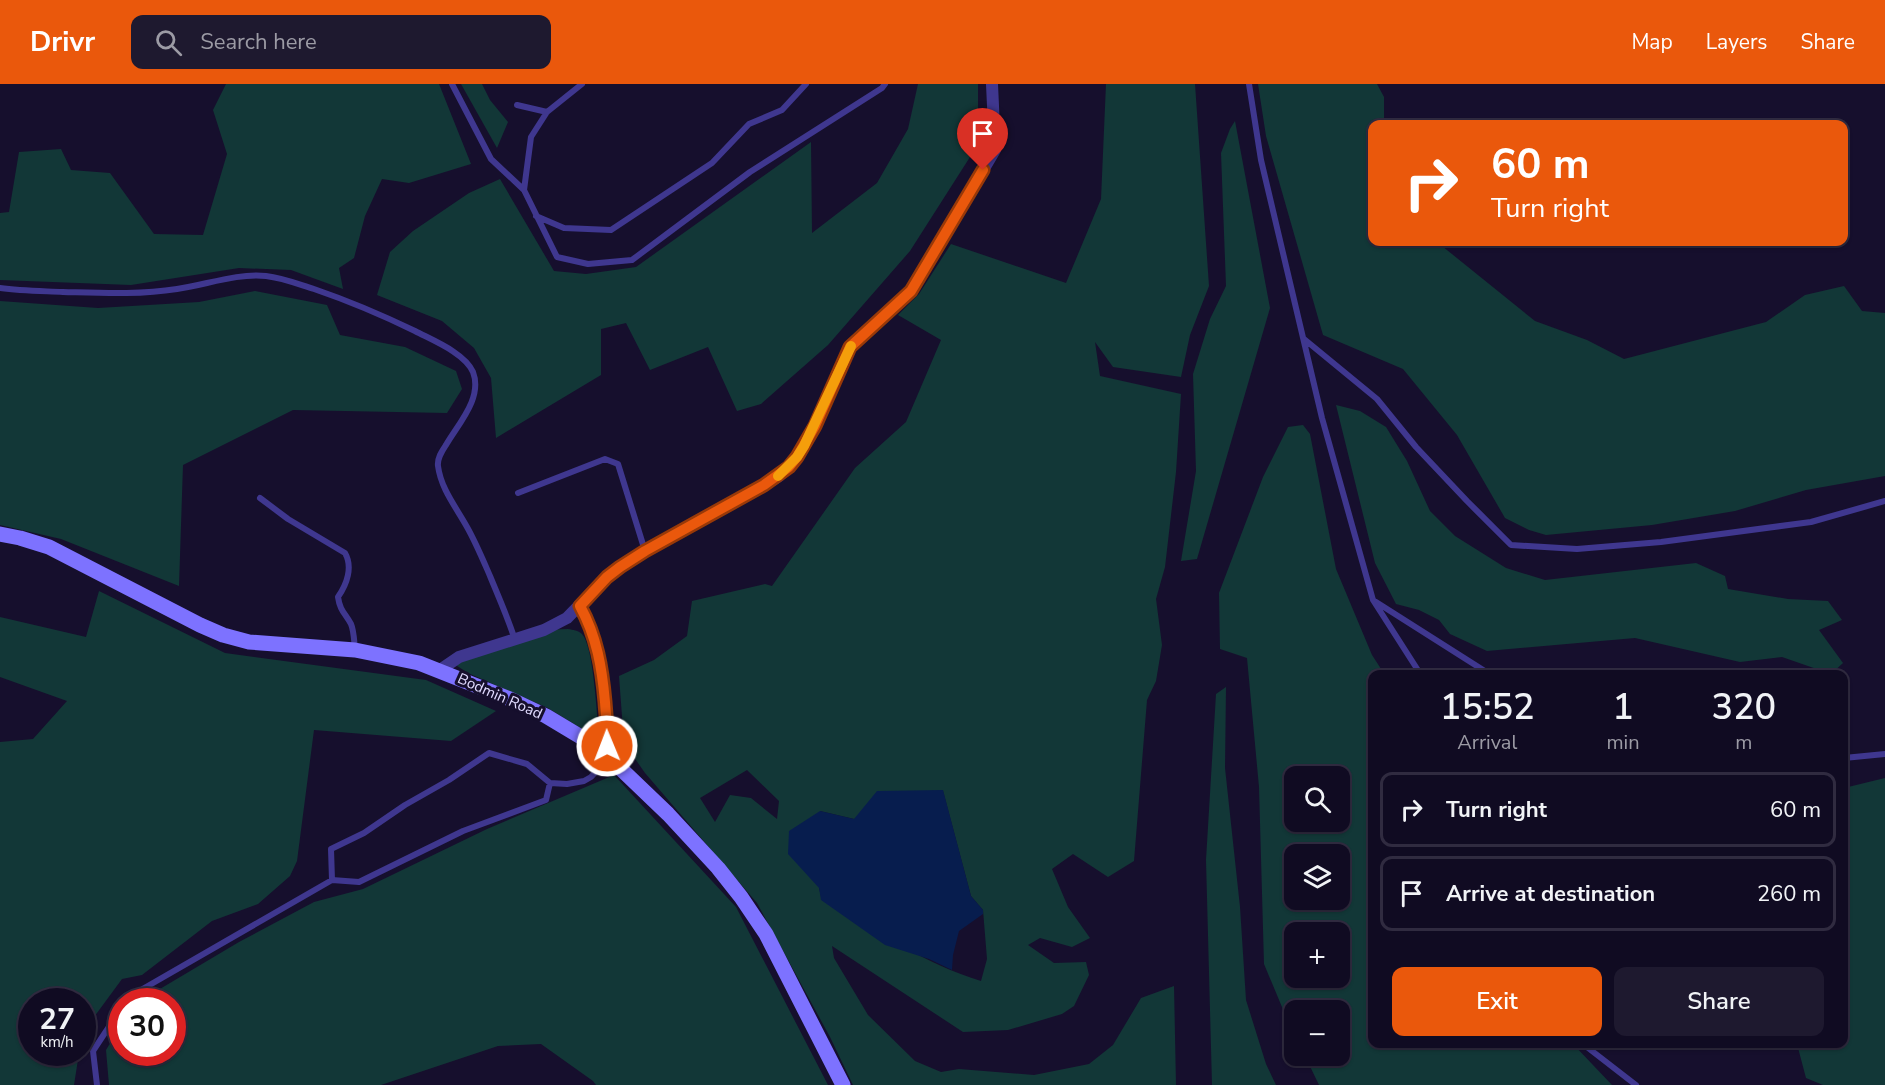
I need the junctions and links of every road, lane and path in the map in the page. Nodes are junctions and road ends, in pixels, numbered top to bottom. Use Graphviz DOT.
graph roads {
  1 [pos="452,84"];
  2 [pos="582,84"];
  3 [pos="806,84"];
  4 [pos="885,84"];
  5 [pos="992,84"];
  6 [pos="1249,84"];
  7 [pos="517,105"];
  8 [pos="547,112"];
  9 [pos="524,190"];
  10 [pos="537,216"];
  11 [pos="0,288"];
  12 [pos="1304,339"];
  13 [pos="518,493"];
  14 [pos="260,498"];
  15 [pos="1885,501"];
  16 [pos="0,534"];
  17 [pos="645,551"];
  18 [pos="1373,600"];
  19 [pos="580,606"];
  20 [pos="515,640"];
  21 [pos="355,650"];
  22 [pos="440,670"];
  23 [pos="1418,670"];
  24 [pos="1483,670"];
  25 [pos="605,754"];
  26 [pos="1885,754"];
  27 [pos="1848,758"];
  28 [pos="550,783"];
  29 [pos="332,880"];
  30 [pos="144,988"];
  31 [pos="108,1028"];
  32 [pos="1588,1048"];
  33 [pos="97,1085"];
  34 [pos="843,1085"];
  35 [pos="1636,1085"];
  1 -- 9 [label="lane"];
  2 -- 8 [label="lane"];
  3 -- 10 [label="lane"];
  4 -- 10 [label="lane"];
  5 -- 17 [label="street"];
  6 -- 12 [label="lane"];
  7 -- 8 [label="lane"];
  8 -- 9 [label="lane"];
  9 -- 10 [label="lane"];
  11 -- 20 [label="lane"];
  12 -- 15 [label="lane"];
  12 -- 18 [label="lane"];
  13 -- 17 [label="lane"];
  14 -- 21 [label="lane"];
  16 -- 21 [label="main road, Bodmin Road"];
  17 -- 19 [label="street"];
  18 -- 23 [label="lane"];
  18 -- 24 [label="lane"];
  19 -- 20 [label="street"];
  19 -- 25 [label="street"];
  20 -- 22 [label="street"];
  21 -- 22 [label="main road, Bodmin Road"];
  22 -- 25 [label="main road, Bodmin Road"];
  25 -- 28 [label="lane"];
  25 -- 34 [label="main road, Bodmin Road"];
  26 -- 27 [label="lane"];
  28 -- 29 [label="lane"];
  28 -- 29 [label="lane"];
  29 -- 30 [label="lane"];
  31 -- 33 [label="lane"];
  32 -- 35 [label="lane"];
}
